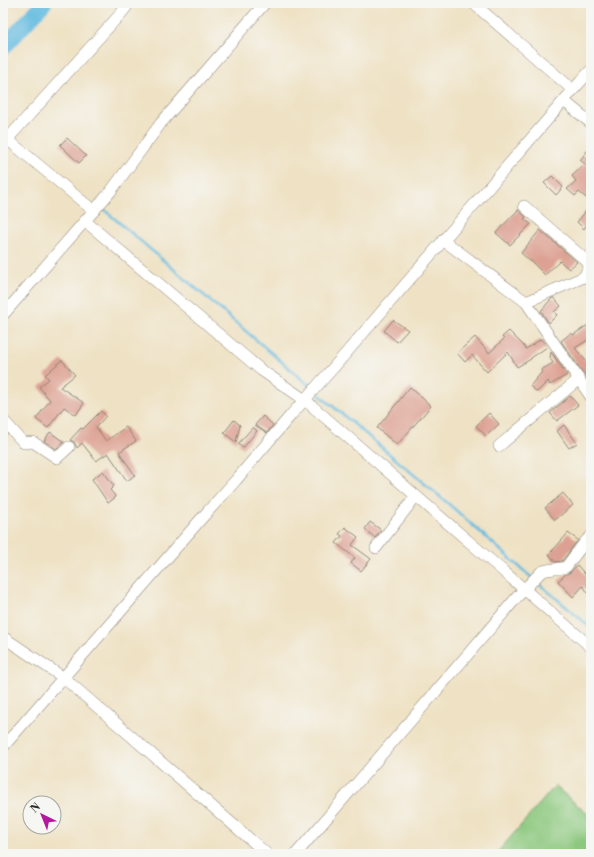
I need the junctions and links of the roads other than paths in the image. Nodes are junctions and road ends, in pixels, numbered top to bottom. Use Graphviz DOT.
graph roads {
  1 [pos="129,3"];
  2 [pos="265,3"];
  3 [pos="473,3"];
  4 [pos="589,75"];
  5 [pos="573,90"];
  6 [pos="564,101"];
  7 [pos="591,123"];
  8 [pos="5,142"];
  9 [pos="524,206"];
  10 [pos="90,216"];
  11 [pos="443,240"];
  12 [pos="590,263"];
  13 [pos="526,302"];
  14 [pos="3,315"];
  15 [pos="579,379"];
  16 [pos="591,397"];
  17 [pos="307,398"];
  18 [pos="3,420"];
  19 [pos="499,446"];
  20 [pos="69,447"];
  21 [pos="416,496"];
  22 [pos="591,536"];
  23 [pos="376,548"];
  24 [pos="527,588"];
  25 [pos="3,637"];
  26 [pos="591,646"];
  27 [pos="64,678"];
  28 [pos="3,747"];
  29 [pos="267,854"];
  30 [pos="296,854"];
  1 -- 8 [label="street"];
  2 -- 10 [label="street"];
  3 -- 5 [label="street"];
  4 -- 5 [label="street"];
  5 -- 6 [label="street"];
  6 -- 7 [label="street"];
  6 -- 11 [label="street"];
  8 -- 10 [label="street"];
  9 -- 12 [label="street"];
  10 -- 14 [label="street"];
  10 -- 17 [label="street"];
  11 -- 13 [label="street"];
  11 -- 17 [label="street"];
  12 -- 13 [label="street"];
  13 -- 15 [label="street"];
  15 -- 16 [label="street"];
  15 -- 19 [label="street"];
  17 -- 21 [label="street"];
  17 -- 27 [label="street"];
  18 -- 20 [label="street"];
  21 -- 23 [label="street"];
  21 -- 24 [label="street"];
  22 -- 24 [label="street"];
  24 -- 26 [label="street"];
  24 -- 30 [label="street"];
  25 -- 27 [label="street"];
  27 -- 28 [label="street"];
  27 -- 29 [label="street"];
}
